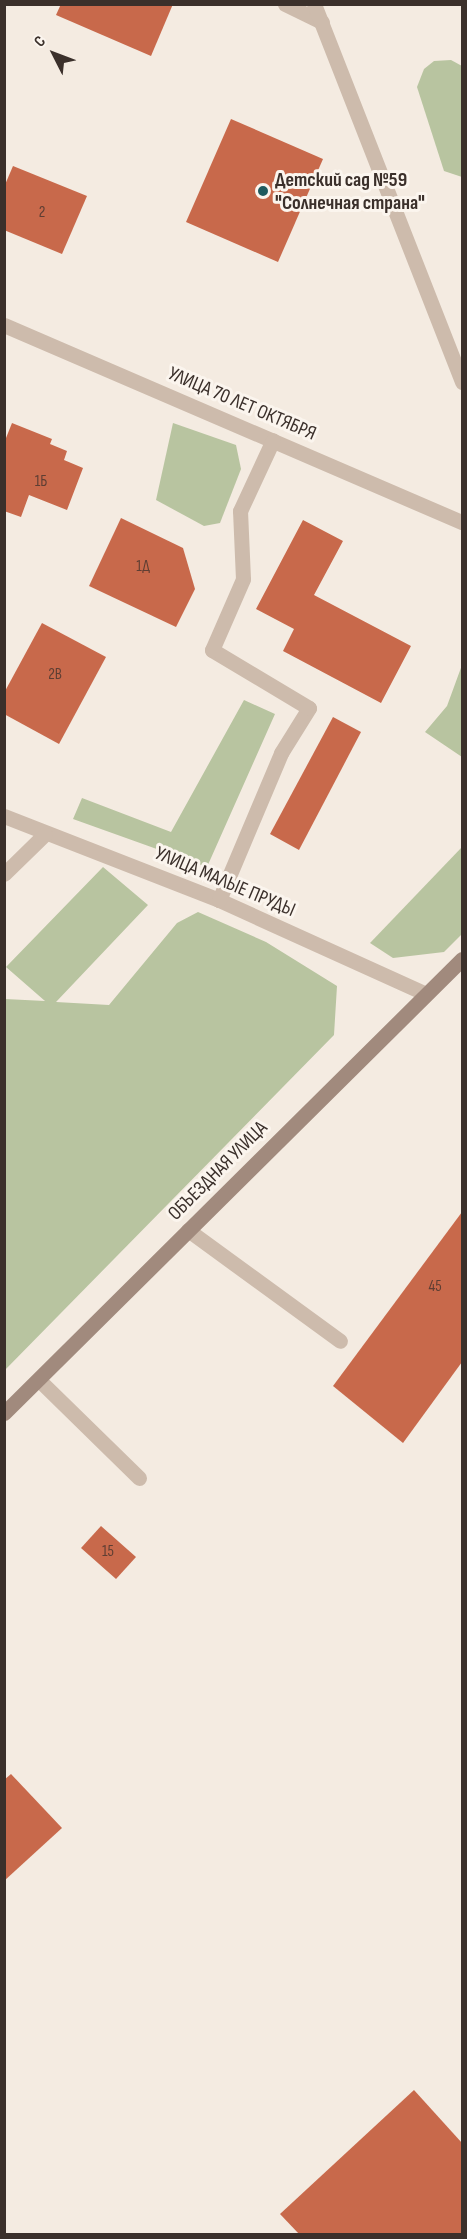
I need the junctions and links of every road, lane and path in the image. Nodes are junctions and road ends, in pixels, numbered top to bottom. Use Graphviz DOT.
graph roads {
  1 [pos="285,4"];
  2 [pos="314,4"];
  3 [pos="321,22"];
  4 [pos="4,325"];
  5 [pos="462,382"];
  6 [pos="273,440"];
  7 [pos="462,522"];
  8 [pos="4,816"];
  9 [pos="45,834"];
  10 [pos="4,874"];
  11 [pos="219,900"];
  12 [pos="462,959"];
  13 [pos="426,994"];
  14 [pos="188,1230"];
  15 [pos="340,1341"];
  16 [pos="39,1380"];
  17 [pos="4,1413"];
  18 [pos="139,1478"];
  1 -- 3 [label="street"];
  2 -- 3 [label="street"];
  3 -- 5 [label="street"];
  4 -- 6 [label="street, УЛИЦА 70 ЛЕТ ОКТЯБРЯ"];
  6 -- 7 [label="street, УЛИЦА 70 ЛЕТ ОКТЯБРЯ"];
  6 -- 11 [label="street"];
  8 -- 9 [label="street, УЛИЦА МАЛЫЕ ПРУДЫ"];
  9 -- 10 [label="street"];
  9 -- 11 [label="street, УЛИЦА МАЛЫЕ ПРУДЫ"];
  11 -- 13 [label="street, УЛИЦА МАЛЫЕ ПРУДЫ"];
  12 -- 13 [label="main road, ОБЪЕЗДНАЯ УЛИЦА"];
  13 -- 14 [label="main road, ОБЪЕЗДНАЯ УЛИЦА"];
  14 -- 15 [label="street"];
  14 -- 16 [label="main road, ОБЪЕЗДНАЯ УЛИЦА"];
  16 -- 17 [label="main road, ОБЪЕЗДНАЯ УЛИЦА"];
  16 -- 18 [label="street"];
}
